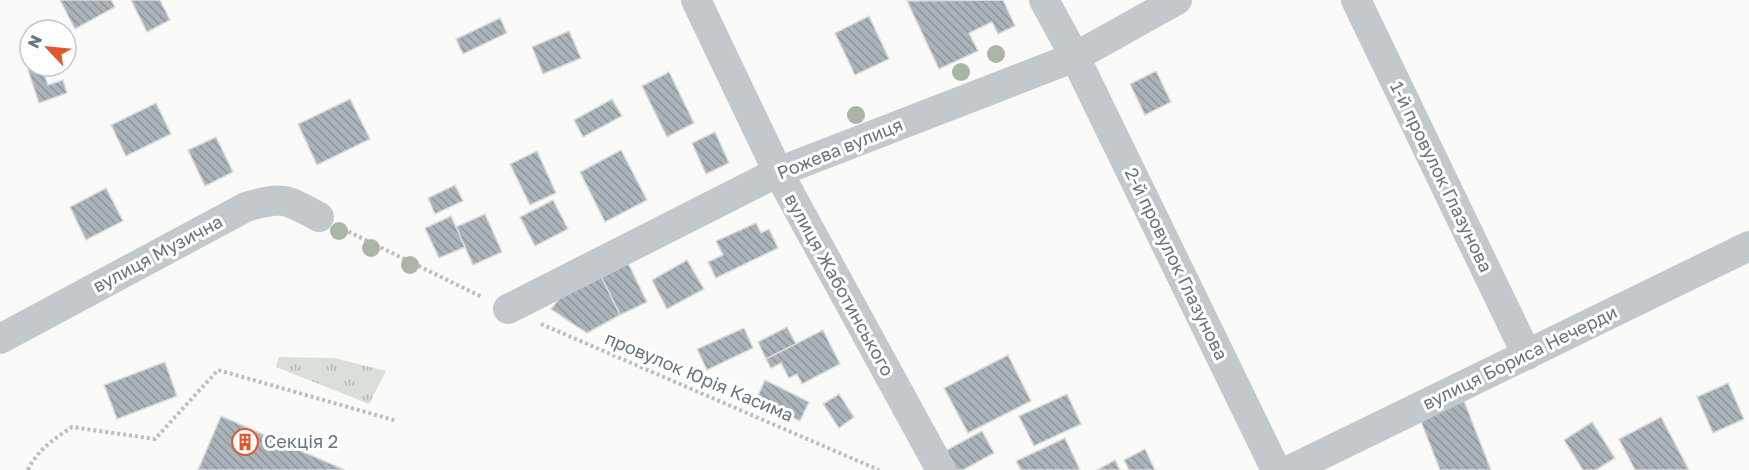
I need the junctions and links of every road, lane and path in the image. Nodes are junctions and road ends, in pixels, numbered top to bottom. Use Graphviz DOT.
graph roads {
  1 [pos="696,0"];
  2 [pos="1044,0"];
  3 [pos="1177,0"];
  4 [pos="1356,0"];
  5 [pos="1075,57"];
  6 [pos="778,172"];
  7 [pos="319,217"];
  8 [pos="1749,246"];
  9 [pos="508,309"];
  10 [pos="0,339"];
  11 [pos="1527,355"];
  12 [pos="397,421"];
  13 [pos="28,470"];
  14 [pos="879,470"];
  15 [pos="941,470"];
  16 [pos="1276,470"];
  17 [pos="1290,470"];
  1 -- 6 [label="street, вулиця Жаботинського"];
  2 -- 5 [label="street, 2-й провулок Глазунова"];
  3 -- 5 [label="street, Рожева вулиця"];
  4 -- 11 [label="street, 1-й провулок Глазунова"];
  5 -- 6 [label="street, Рожева вулиця"];
  5 -- 16 [label="street, 2-й провулок Глазунова"];
  6 -- 9 [label="street, Рожева вулиця"];
  6 -- 15 [label="street, вулиця Жаботинського"];
  7 -- 9 [label="path, провулок Юрія Касима"];
  7 -- 10 [label="street, вулиця Музична"];
  8 -- 11 [label="street, вулиця Бориса Нечерди"];
  9 -- 14 [label="path, провулок Юрія Касима"];
  11 -- 17 [label="street, вулиця Бориса Нечерди"];
  12 -- 13 [label="path"];
}
